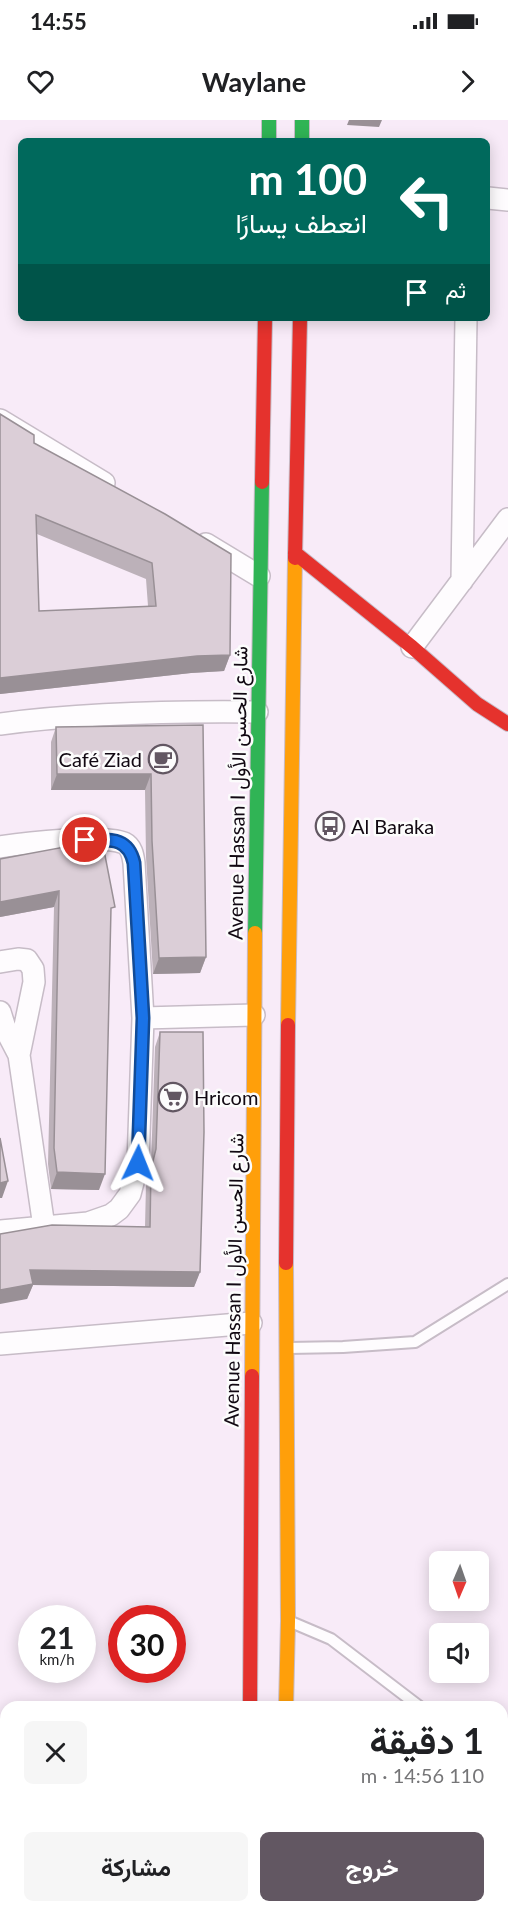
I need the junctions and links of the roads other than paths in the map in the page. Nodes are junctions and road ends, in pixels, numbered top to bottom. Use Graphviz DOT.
graph roads {
  1 [pos="270,120"];
  2 [pos="302,120"];
  3 [pos="269,138"];
  4 [pos="302,138"];
  5 [pos="265,321"];
  6 [pos="300,321"];
  7 [pos="466,321"];
  8 [pos="0,420"];
  9 [pos="123,494"];
  10 [pos="508,519"];
  11 [pos="193,536"];
  12 [pos="295,553"];
  13 [pos="259,576"];
  14 [pos="462,581"];
  15 [pos="412,647"];
  16 [pos="257,712"];
  17 [pos="0,724"];
  18 [pos="508,724"];
  19 [pos="0,847"];
  20 [pos="0,962"];
  21 [pos="0,1011"];
  22 [pos="254,1015"];
  23 [pos="143,1018"];
  24 [pos="19,1054"];
  25 [pos="44,1227"];
  26 [pos="0,1232"];
  27 [pos="508,1284"];
  28 [pos="252,1323"];
  29 [pos="0,1344"];
  30 [pos="286,1348"];
  31 [pos="288,1621"];
  32 [pos="250,1701"];
  33 [pos="286,1701"];
  34 [pos="412,1701"];
  1 -- 3 [label="main road"];
  2 -- 4 [label="main road"];
  5 -- 13 [label="main road, Avenue Hassan I شارع الحسن الأول"];
  6 -- 12 [label="main road"];
  7 -- 14 [label="street"];
  8 -- 9 [label="street"];
  10 -- 14 [label="street"];
  11 -- 13 [label="street"];
  12 -- 15 [label="main road"];
  12 -- 30 [label="main road"];
  13 -- 16 [label="main road, Avenue Hassan I شارع الحسن الأول"];
  14 -- 15 [label="street"];
  15 -- 18 [label="main road"];
  16 -- 17 [label="street"];
  16 -- 22 [label="main road, Avenue Hassan I شارع الحسن الأول"];
  19 -- 23 [label="street"];
  20 -- 24 [label="street"];
  21 -- 24 [label="street"];
  22 -- 23 [label="street"];
  22 -- 28 [label="main road, Avenue Hassan I شارع الحسن الأول"];
  23 -- 25 [label="street"];
  24 -- 25 [label="street"];
  25 -- 26 [label="street"];
  27 -- 30 [label="lane"];
  28 -- 29 [label="street"];
  28 -- 32 [label="main road, Avenue Hassan I شارع الحسن الأول"];
  30 -- 31 [label="main road"];
  31 -- 33 [label="main road"];
  31 -- 34 [label="lane"];
}
